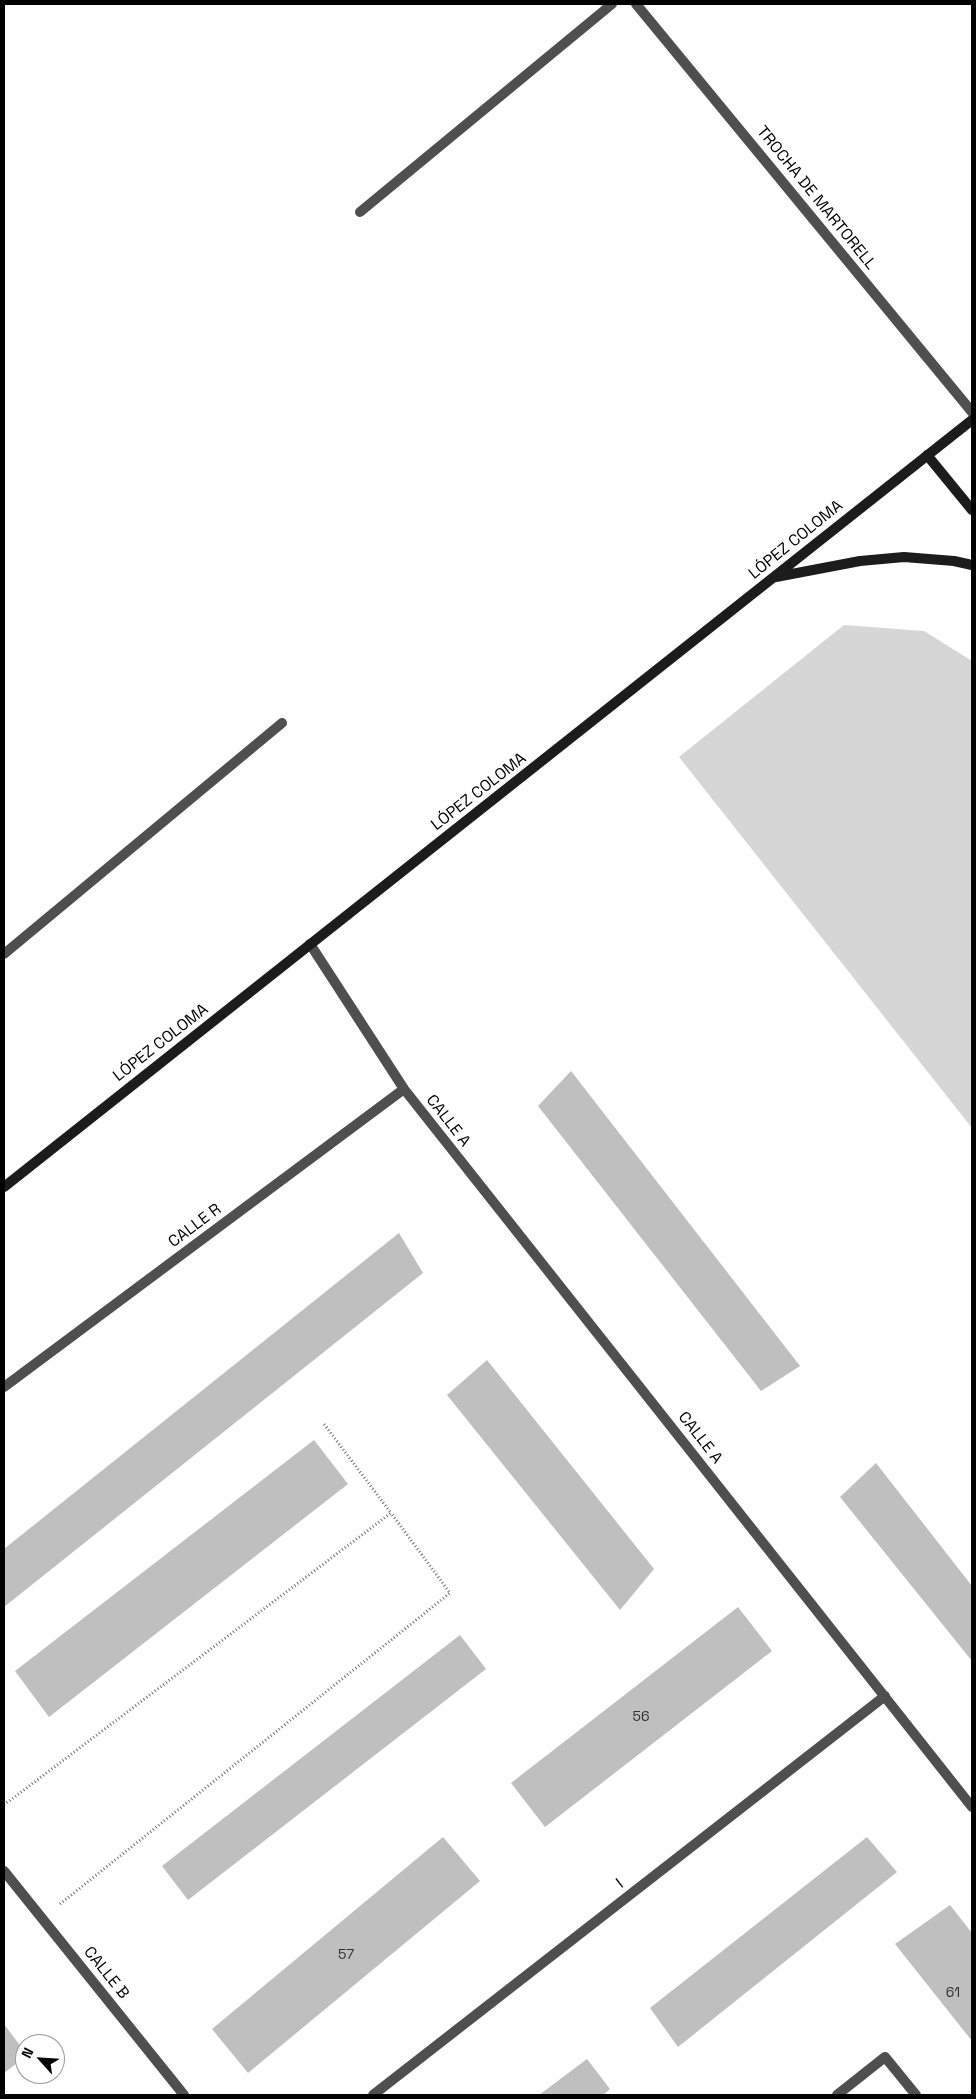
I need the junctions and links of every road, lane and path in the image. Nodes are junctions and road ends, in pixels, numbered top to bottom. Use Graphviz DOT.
graph roads {
  1 [pos="612,4"];
  2 [pos="636,4"];
  3 [pos="360,212"];
  4 [pos="972,412"];
  5 [pos="972,420"];
  6 [pos="927,455"];
  7 [pos="972,510"];
  8 [pos="972,566"];
  9 [pos="773,578"];
  10 [pos="282,723"];
  11 [pos="310,944"];
  12 [pos="4,954"];
  13 [pos="404,1089"];
  14 [pos="4,1187"];
  15 [pos="4,1387"];
  16 [pos="324,1424"];
  17 [pos="391,1513"];
  18 [pos="885,1696"];
  19 [pos="4,1805"];
  20 [pos="972,1807"];
  21 [pos="4,1871"];
  22 [pos="42,1918"];
  23 [pos="184,2095"];
  24 [pos="373,2095"];
  25 [pos="838,2095"];
  26 [pos="916,2095"];
  1 -- 3 [label="street"];
  2 -- 4 [label="street, TROCHA DE MARTORELL"];
  5 -- 6 [label="main road, LÓPEZ COLOMA"];
  6 -- 7 [label="main road"];
  6 -- 9 [label="main road, LÓPEZ COLOMA"];
  8 -- 9 [label="main road"];
  9 -- 11 [label="main road, LÓPEZ COLOMA"];
  10 -- 12 [label="street"];
  11 -- 13 [label="street, CALLE A"];
  11 -- 14 [label="main road, LÓPEZ COLOMA"];
  13 -- 15 [label="street, CALLE R"];
  13 -- 18 [label="street, CALLE A"];
  16 -- 17 [label="path"];
  17 -- 19 [label="path"];
  17 -- 22 [label="path"];
  18 -- 20 [label="street, CALLE A"];
  18 -- 24 [label="street, I"];
  21 -- 22 [label="street, CALLE B"];
  22 -- 23 [label="street, CALLE B"];
  25 -- 26 [label="street"];
}
